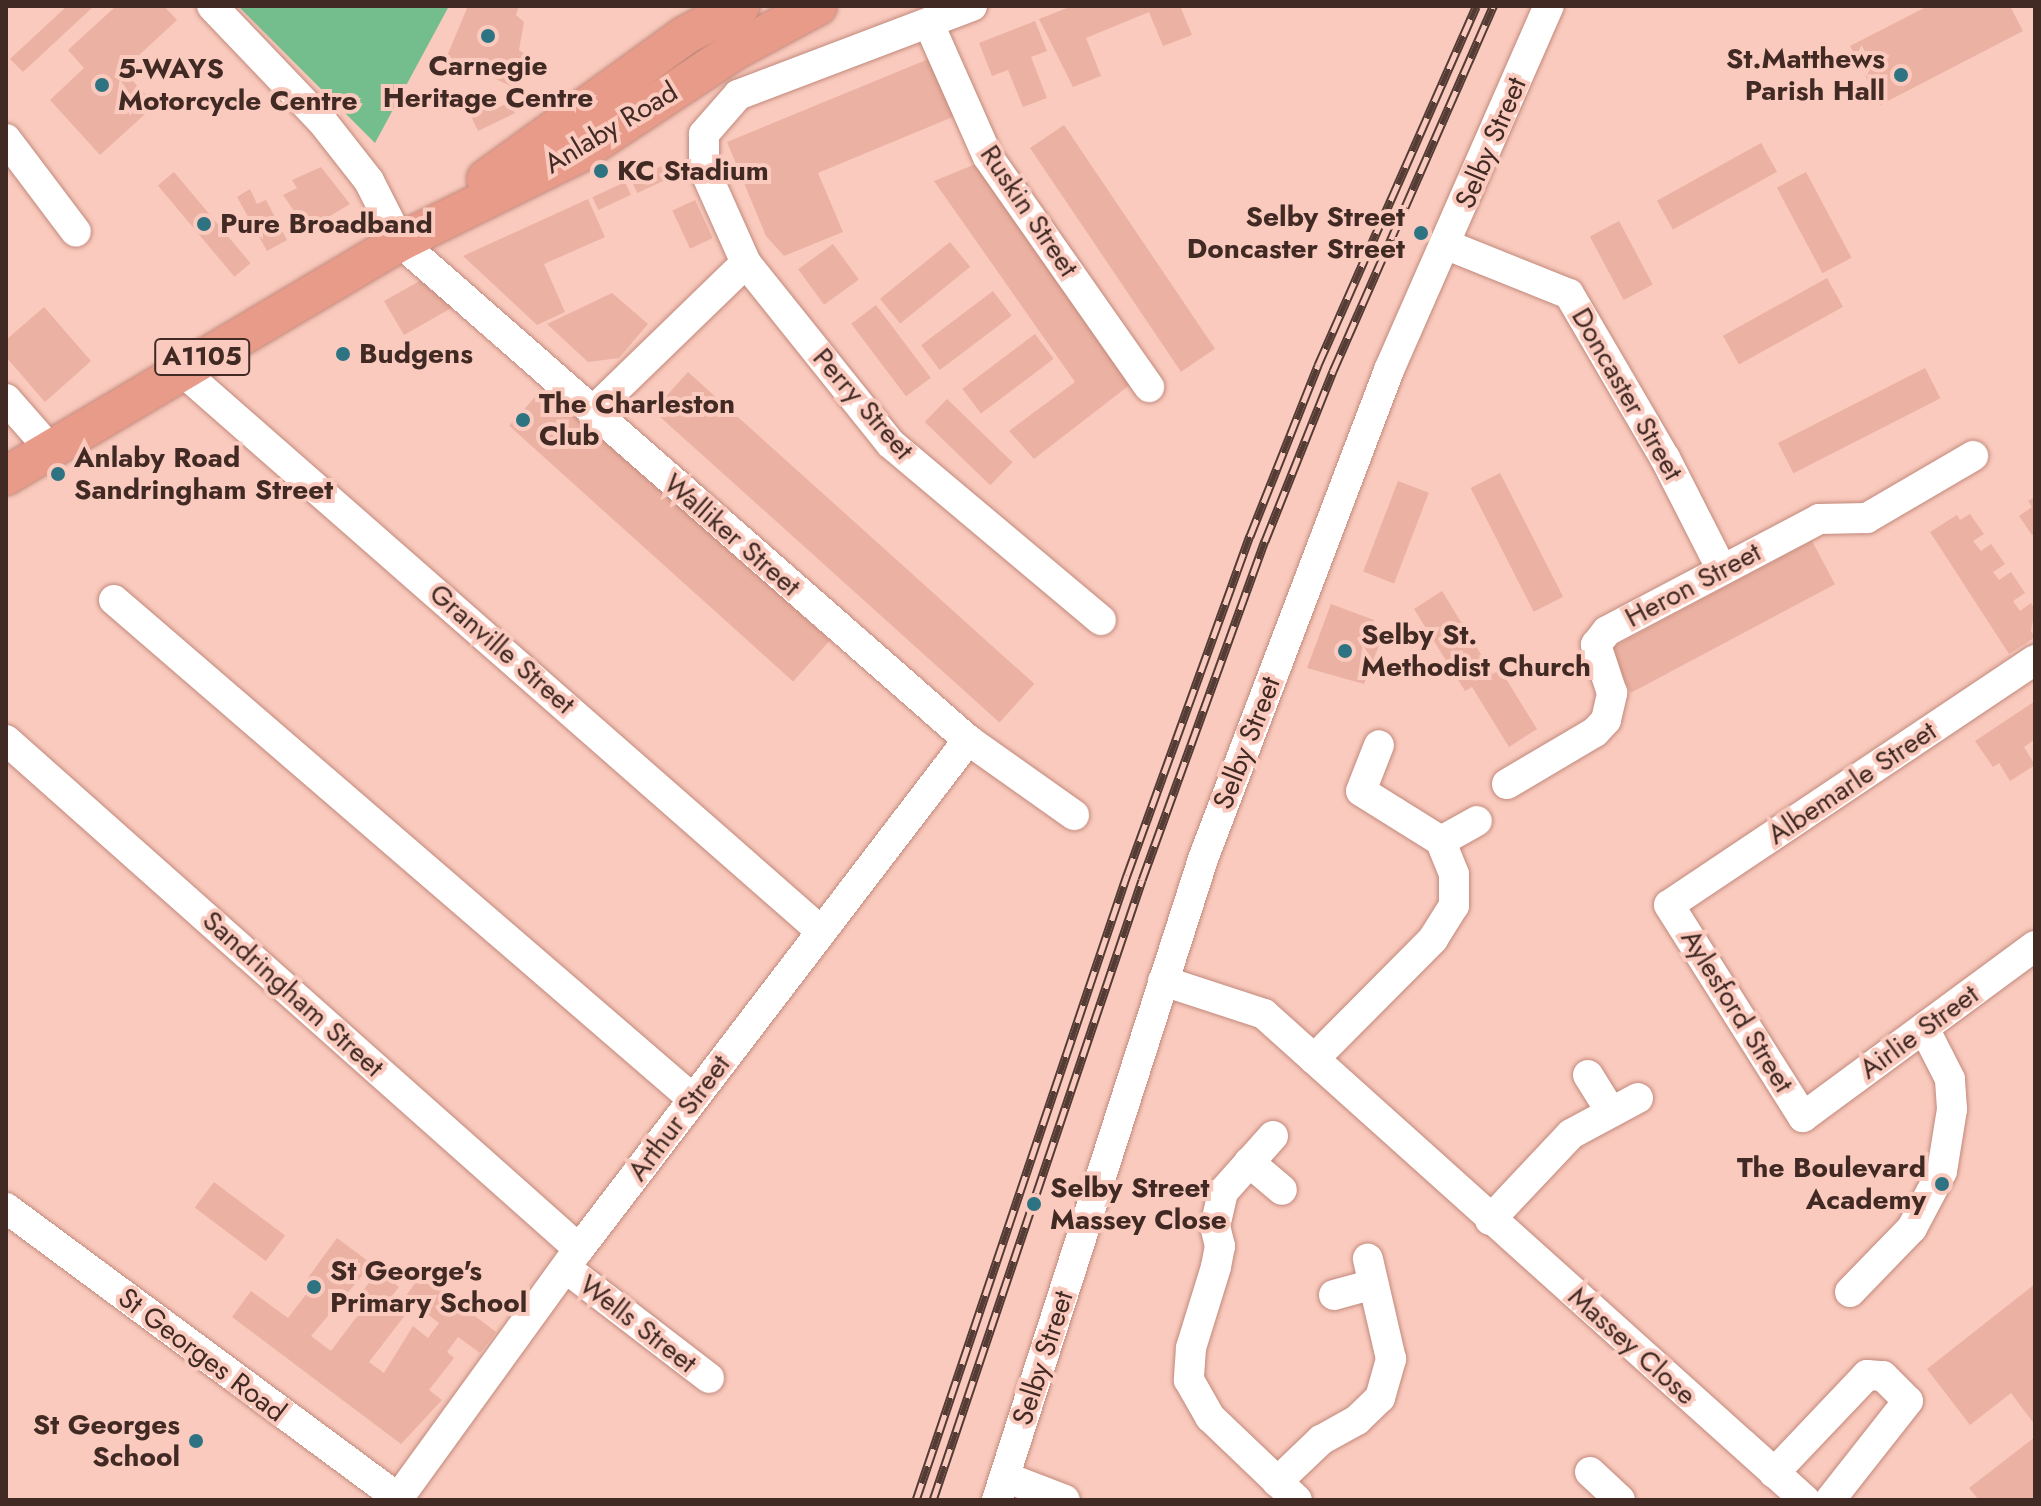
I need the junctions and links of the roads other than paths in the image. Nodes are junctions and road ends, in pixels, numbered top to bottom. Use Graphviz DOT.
graph roads {
  1 [pos="212,6"];
  2 [pos="740,6"];
  3 [pos="818,6"];
  4 [pos="972,6"];
  5 [pos="1549,6"];
  6 [pos="929,24"];
  7 [pos="704,134"];
  8 [pos="6,139"];
  9 [pos="76,232"];
  10 [pos="400,242"];
  11 [pos="1447,245"];
  12 [pos="746,263"];
  13 [pos="181,370"];
  14 [pos="1149,387"];
  15 [pos="6,399"];
  16 [pos="592,412"];
  17 [pos="50,449"];
  18 [pos="1973,456"];
  19 [pos="6,476"];
  20 [pos="1721,568"];
  21 [pos="114,600"];
  22 [pos="1101,620"];
  23 [pos="2035,660"];
  24 [pos="6,740"];
  25 [pos="968,740"];
  26 [pos="1379,745"];
  27 [pos="1507,784"];
  28 [pos="1074,815"];
  29 [pos="1477,821"];
  30 [pos="1441,841"];
  31 [pos="1669,905"];
  32 [pos="821,931"];
  33 [pos="2035,946"];
  34 [pos="1163,981"];
  35 [pos="1924,1028"];
  36 [pos="1314,1059"];
  37 [pos="1588,1075"];
  38 [pos="1638,1098"];
  39 [pos="693,1099"];
  40 [pos="1611,1112"];
  41 [pos="1803,1117"];
  42 [pos="1273,1136"];
  43 [pos="1249,1162"];
  44 [pos="1282,1190"];
  45 [pos="6,1208"];
  46 [pos="1490,1220"];
  47 [pos="573,1259"];
  48 [pos="1850,1292"];
  49 [pos="1334,1295"];
  50 [pos="709,1378"];
  51 [pos="1590,1472"];
  52 [pos="1774,1473"];
  53 [pos="1001,1489"];
  54 [pos="1287,1491"];
  55 [pos="1628,1496"];
  56 [pos="398,1499"];
  57 [pos="1065,1500"];
  58 [pos="1805,1500"];
  59 [pos="1830,1500"];
  1 -- 10 [label="street"];
  2 -- 10 [label="main road, Anlaby Road / A1105"];
  3 -- 10 [label="main road, Anlaby Road / A1105"];
  4 -- 6 [label="street, Anlaby Road"];
  5 -- 11 [label="street, Selby Street"];
  6 -- 7 [label="street, Anlaby Road"];
  6 -- 14 [label="street, Ruskin Street"];
  7 -- 12 [label="street, Perry Street"];
  8 -- 9 [label="street"];
  10 -- 13 [label="main road, Anlaby Road / A1105"];
  10 -- 16 [label="street, Walliker Street"];
  11 -- 20 [label="street, Doncaster Street"];
  11 -- 34 [label="street, Selby Street"];
  12 -- 16 [label="street"];
  12 -- 22 [label="street, Perry Street"];
  13 -- 17 [label="main road, Anlaby Road / A1105"];
  13 -- 32 [label="street, Granville Street"];
  15 -- 17 [label="street"];
  16 -- 25 [label="street, Walliker Street"];
  17 -- 19 [label="main road, Anlaby Road / A1105"];
  18 -- 20 [label="street, Heron Street"];
  20 -- 27 [label="street, Heron Street"];
  21 -- 39 [label="street"];
  23 -- 31 [label="street, Albemarle Street"];
  24 -- 47 [label="street, Sandringham Street"];
  25 -- 28 [label="street, Walliker Street"];
  25 -- 32 [label="street, Arthur Street"];
  26 -- 30 [label="street"];
  29 -- 30 [label="street"];
  30 -- 36 [label="street"];
  31 -- 41 [label="street, Aylesford Street"];
  32 -- 39 [label="street, Arthur Street"];
  33 -- 35 [label="street, Airlie Street"];
  34 -- 36 [label="street, Massey Close"];
  34 -- 53 [label="street, Selby Street"];
  35 -- 41 [label="street, Airlie Street"];
  35 -- 48 [label="street"];
  36 -- 46 [label="street, Massey Close"];
  37 -- 40 [label="street"];
  38 -- 40 [label="street"];
  39 -- 47 [label="street, Arthur Street"];
  40 -- 46 [label="street"];
  42 -- 43 [label="street"];
  43 -- 44 [label="street"];
  43 -- 54 [label="street"];
  45 -- 56 [label="street, St Georges Road"];
  46 -- 52 [label="street, Massey Close"];
  47 -- 50 [label="street, Wells Street"];
  47 -- 56 [label="street, Arthur Street"];
  49 -- 54 [label="street"];
  51 -- 55 [label="street"];
  52 -- 58 [label="street, Massey Close"];
  52 -- 59 [label="street"];
  53 -- 57 [label="street"];
}
